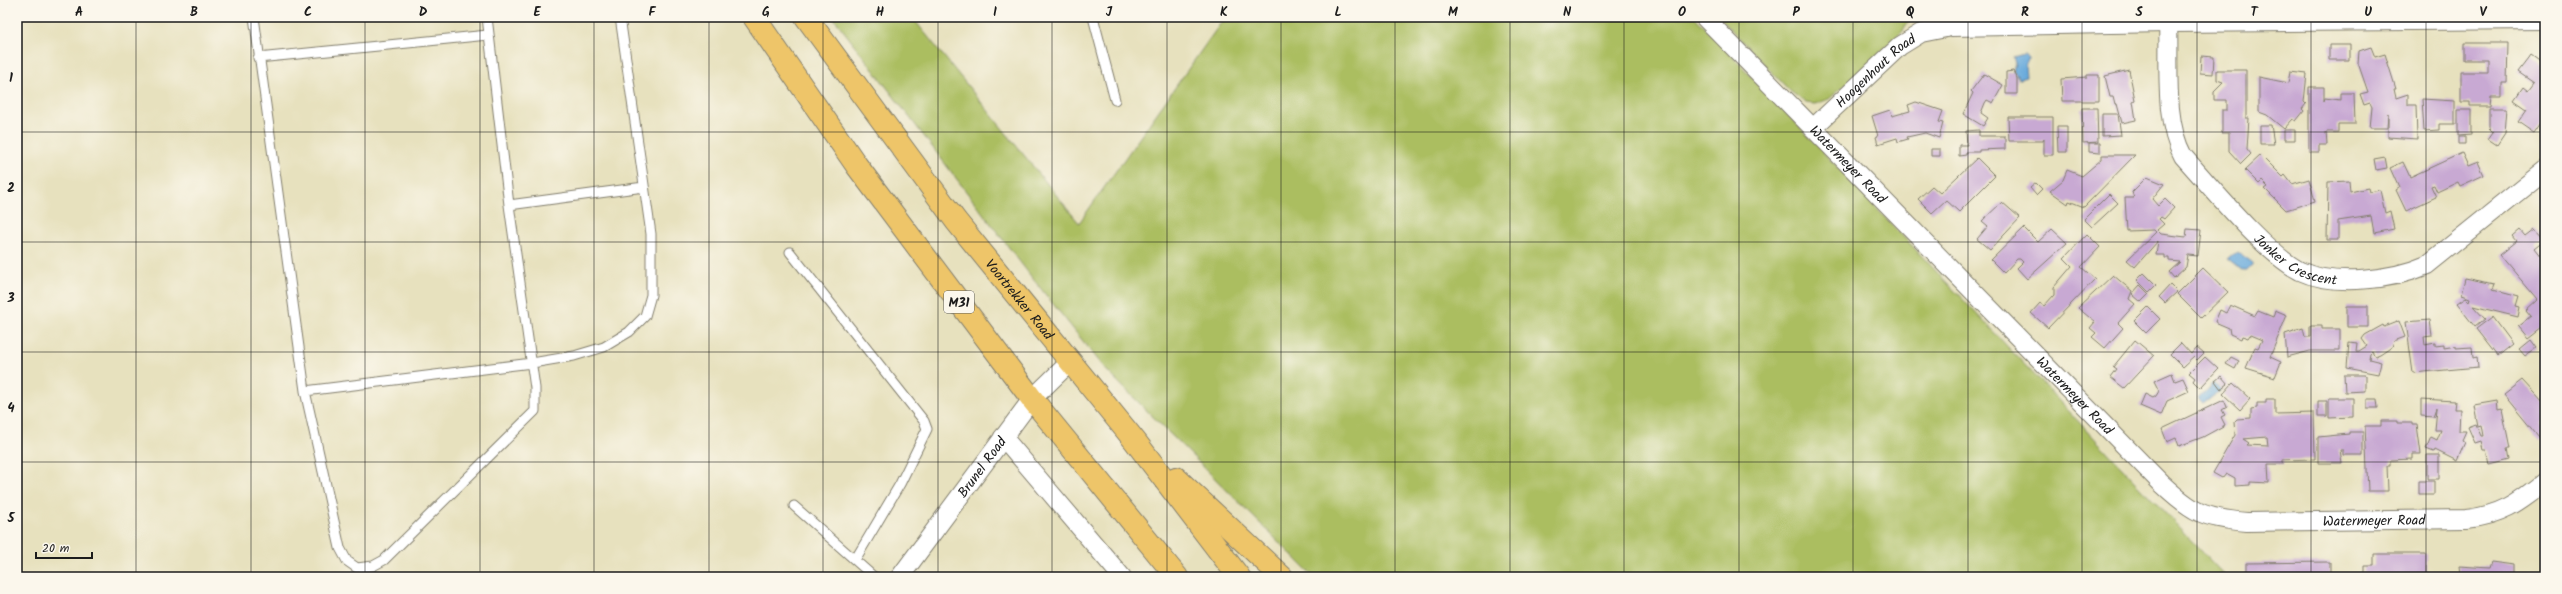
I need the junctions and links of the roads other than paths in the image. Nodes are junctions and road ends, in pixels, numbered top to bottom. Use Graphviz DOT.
graph roads {
  1 [pos="254,17"];
  2 [pos="487,17"];
  3 [pos="620,17"];
  4 [pos="754,17"];
  5 [pos="806,17"];
  6 [pos="1093,17"];
  7 [pos="1704,17"];
  8 [pos="2545,20"];
  9 [pos="2168,23"];
  10 [pos="488,35"];
  11 [pos="258,58"];
  12 [pos="1115,100"];
  13 [pos="1813,128"];
  14 [pos="2545,170"];
  15 [pos="644,187"];
  16 [pos="508,205"];
  17 [pos="790,252"];
  18 [pos="1070,362"];
  19 [pos="532,363"];
  20 [pos="305,392"];
  21 [pos="1032,399"];
  22 [pos="1003,437"];
  23 [pos="1134,441"];
  24 [pos="2545,481"];
  25 [pos="794,506"];
  26 [pos="855,560"];
  27 [pos="874,577"];
  28 [pos="900,577"];
  29 [pos="1122,577"];
  30 [pos="1177,577"];
  31 [pos="1239,577"];
  32 [pos="1282,577"];
  1 -- 11 [label="lane"];
  2 -- 10 [label="lane"];
  3 -- 15 [label="lane"];
  4 -- 21 [label="main road, M31"];
  5 -- 18 [label="main road, Voortrekker Road"];
  6 -- 12 [label="lane"];
  7 -- 13 [label="street, Watermeyer Road"];
  8 -- 9 [label="street, Hoogenhout Road"];
  9 -- 13 [label="street, Hoogenhout Road"];
  9 -- 14 [label="street, Jonker Crescent"];
  10 -- 11 [label="lane"];
  10 -- 16 [label="lane"];
  11 -- 20 [label="lane"];
  13 -- 24 [label="street, Watermeyer Road"];
  15 -- 16 [label="lane"];
  15 -- 19 [label="lane"];
  16 -- 19 [label="lane"];
  17 -- 26 [label="lane"];
  18 -- 21 [label="street, Brunel Road"];
  18 -- 23 [label="main road, Voortrekker Road"];
  19 -- 20 [label="lane"];
  19 -- 20 [label="lane"];
  21 -- 22 [label="street, Brunel Road"];
  21 -- 30 [label="main road, M31"];
  22 -- 28 [label="street, Brunel Road"];
  22 -- 29 [label="street"];
  23 -- 31 [label="main road, Voortrekker Road"];
  23 -- 32 [label="main road"];
  25 -- 26 [label="lane"];
  26 -- 27 [label="lane"];
}
